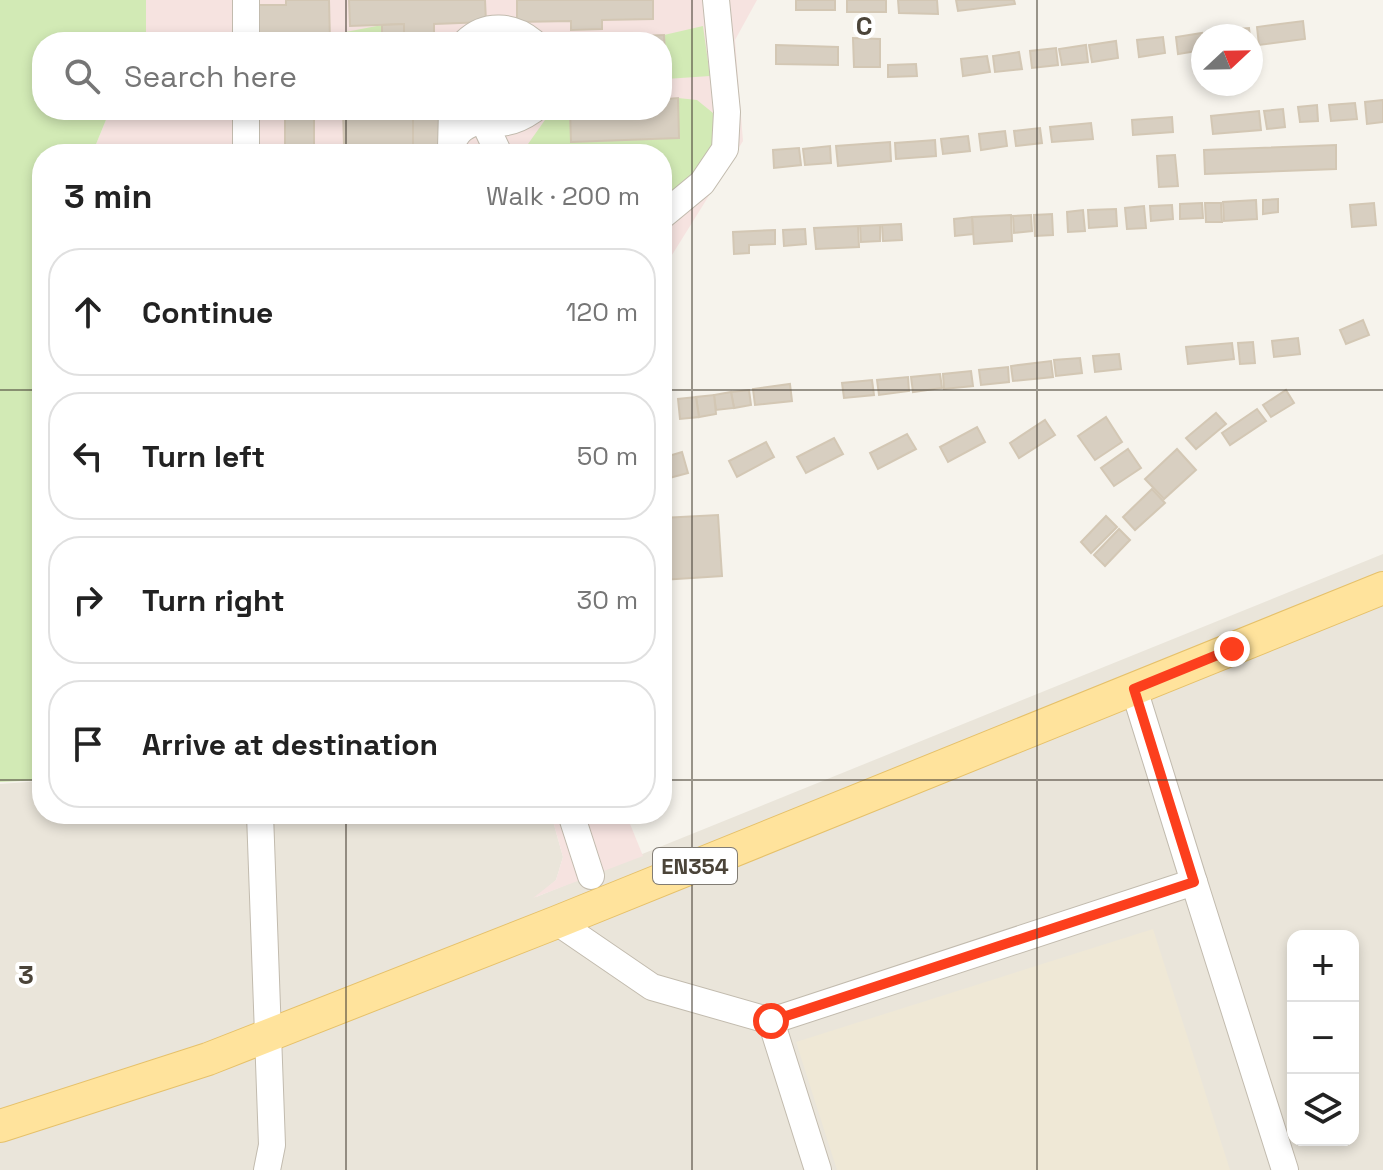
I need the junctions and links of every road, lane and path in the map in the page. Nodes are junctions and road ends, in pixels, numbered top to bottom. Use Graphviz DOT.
graph roads {
  1 [pos="246,0"];
  2 [pos="716,0"];
  3 [pos="246,32"];
  4 [pos="482,32"];
  5 [pos="518,32"];
  6 [pos="246,120"];
  7 [pos="452,120"];
  8 [pos="470,120"];
  9 [pos="478,120"];
  10 [pos="492,120"];
  11 [pos="515,120"];
  12 [pos="524,120"];
  13 [pos="246,144"];
  14 [pos="452,144"];
  15 [pos="453,144"];
  16 [pos="494,144"];
  17 [pos="508,144"];
  18 [pos="672,208"];
  19 [pos="1383,588"];
  20 [pos="1134,689"];
  21 [pos="260,824"];
  22 [pos="574,824"];
  23 [pos="591,876"];
  24 [pos="1194,882"];
  25 [pos="557,922"];
  26 [pos="771,1021"];
  27 [pos="269,1035"];
  28 [pos="0,1126"];
  29 [pos="267,1170"];
  30 [pos="818,1170"];
  31 [pos="1285,1170"];
  1 -- 3 [label="street"];
  2 -- 18 [label="street"];
  4 -- 5 [label="street"];
  6 -- 13 [label="street"];
  7 -- 14 [label="street"];
  8 -- 15 [label="street"];
  9 -- 16 [label="street"];
  10 -- 11 [label="street"];
  12 -- 17 [label="street"];
  19 -- 20 [label="main road, EN354"];
  20 -- 24 [label="street"];
  20 -- 25 [label="main road, EN354"];
  21 -- 27 [label="street"];
  22 -- 23 [label="street"];
  24 -- 26 [label="street"];
  24 -- 31 [label="street"];
  25 -- 26 [label="street"];
  25 -- 27 [label="main road, EN354"];
  26 -- 30 [label="street"];
  27 -- 28 [label="main road, EN354"];
  27 -- 29 [label="street"];
}
